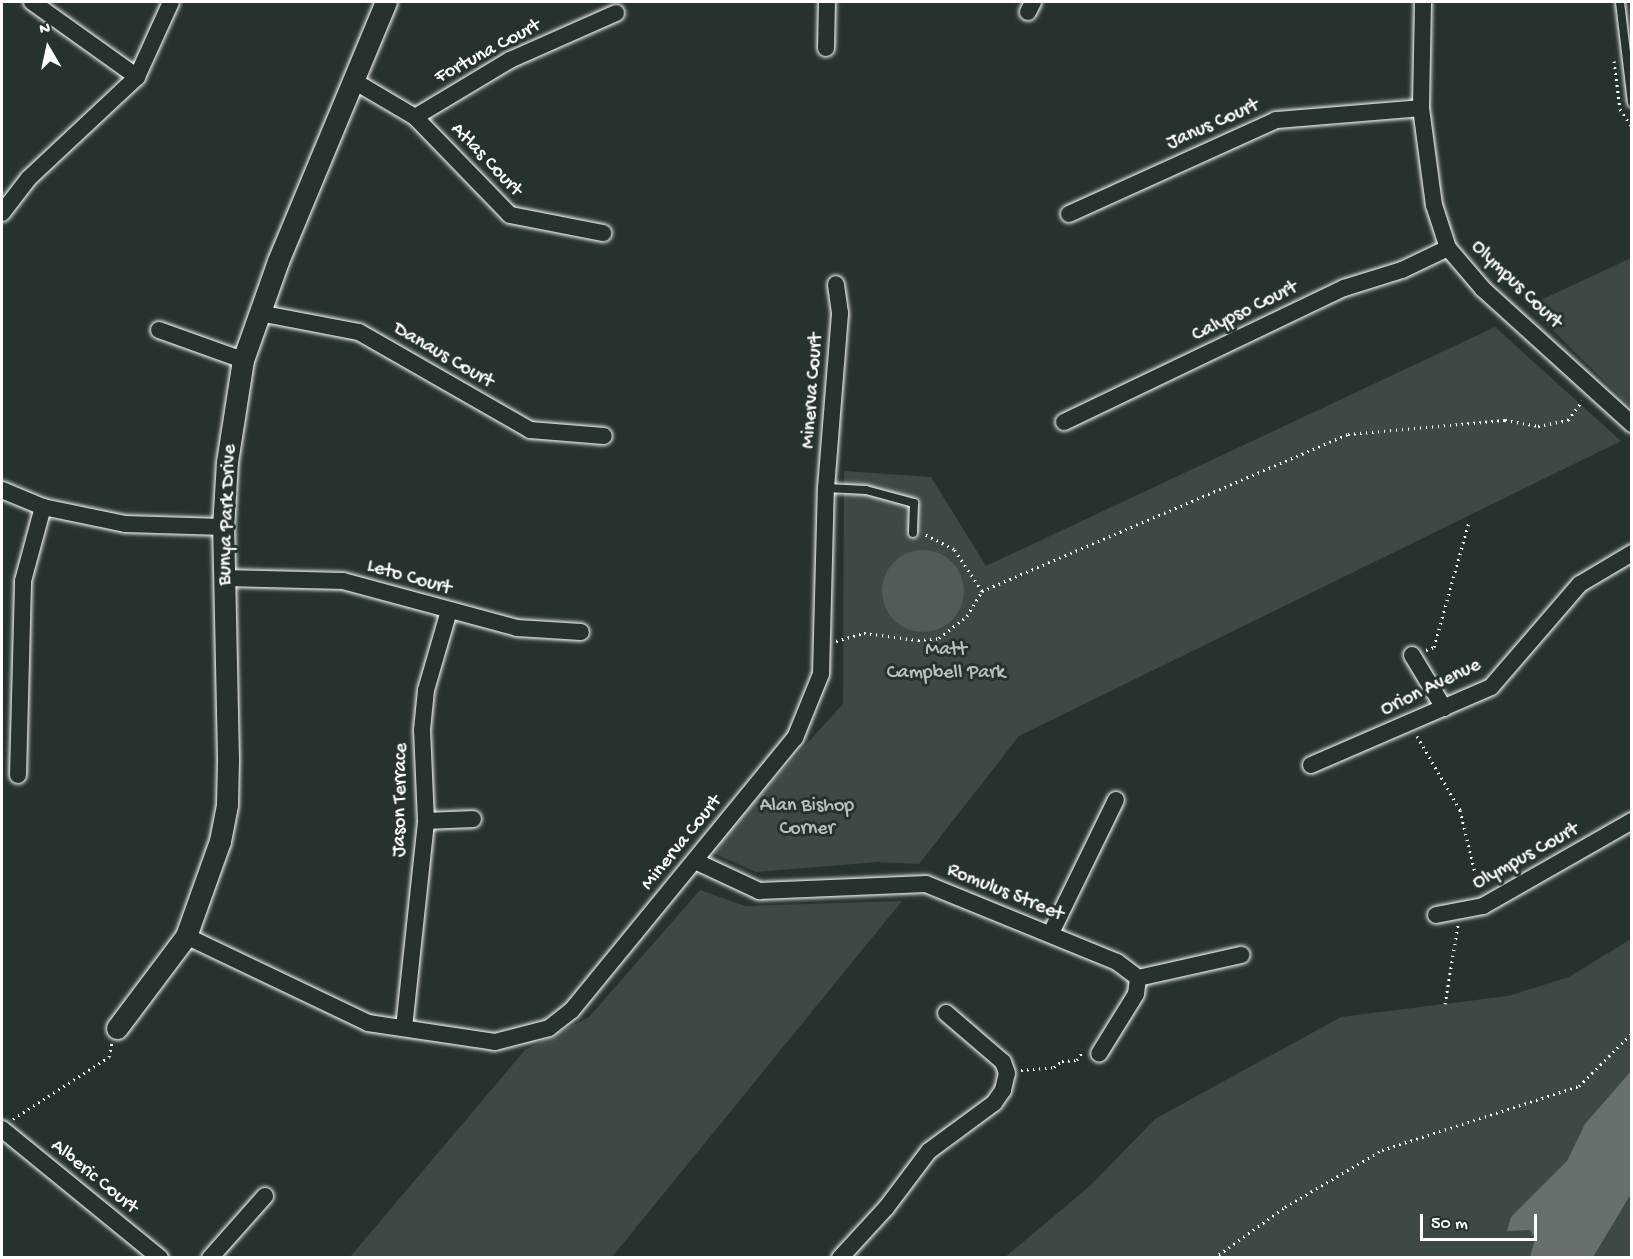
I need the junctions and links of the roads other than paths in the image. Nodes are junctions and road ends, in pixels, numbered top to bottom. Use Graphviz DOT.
graph roads {
  1 [pos="32,2"];
  2 [pos="171,2"];
  3 [pos="386,2"];
  4 [pos="826,2"];
  5 [pos="1423,2"];
  6 [pos="1620,2"];
  7 [pos="616,13"];
  8 [pos="826,48"];
  9 [pos="137,76"];
  10 [pos="354,81"];
  11 [pos="1632,102"];
  12 [pos="1420,108"];
  13 [pos="415,117"];
  14 [pos="2,213"];
  15 [pos="1069,214"];
  16 [pos="603,232"];
  17 [pos="1448,248"];
  18 [pos="836,284"];
  19 [pos="259,313"];
  20 [pos="159,330"];
  21 [pos="243,360"];
  22 [pos="1064,422"];
  23 [pos="1632,424"];
  24 [pos="604,436"];
  25 [pos="826,488"];
  26 [pos="2,490"];
  27 [pos="43,507"];
  28 [pos="223,527"];
  29 [pos="913,534"];
  30 [pos="1632,553"];
  31 [pos="225,578"];
  32 [pos="449,611"];
  33 [pos="581,632"];
  34 [pos="1412,655"];
  35 [pos="1444,708"];
  36 [pos="1311,765"];
  37 [pos="18,775"];
  38 [pos="1116,800"];
  39 [pos="473,819"];
  40 [pos="426,820"];
  41 [pos="1632,821"];
  42 [pos="695,861"];
  43 [pos="1436,915"];
  44 [pos="1051,933"];
  45 [pos="186,936"];
  46 [pos="1241,956"];
  47 [pos="1138,978"];
  48 [pos="946,1013"];
  49 [pos="117,1028"];
  50 [pos="404,1028"];
  51 [pos="1099,1054"];
  52 [pos="6,1125"];
  53 [pos="265,1196"];
  54 [pos="160,1257"];
  55 [pos="210,1257"];
  56 [pos="840,1257"];
  1 -- 9 [label="street"];
  2 -- 9 [label="street"];
  3 -- 10 [label="street, Bunya Park Drive"];
  4 -- 8 [label="street"];
  5 -- 12 [label="street, Olympus Court"];
  6 -- 11 [label="lane"];
  7 -- 13 [label="street, Fortuna Court"];
  9 -- 14 [label="street"];
  10 -- 13 [label="street, Atlas Court"];
  10 -- 19 [label="street, Bunya Park Drive"];
  12 -- 15 [label="street, Janus Court"];
  12 -- 17 [label="street, Olympus Court"];
  13 -- 16 [label="street, Atlas Court"];
  17 -- 22 [label="street, Calypso Court"];
  17 -- 23 [label="street, Olympus Court"];
  18 -- 25 [label="street, Minerva Court"];
  19 -- 21 [label="street, Bunya Park Drive"];
  19 -- 24 [label="street, Danaus Court"];
  20 -- 21 [label="street"];
  21 -- 28 [label="street, Bunya Park Drive"];
  25 -- 29 [label="lane"];
  25 -- 42 [label="street, Minerva Court"];
  26 -- 27 [label="street"];
  27 -- 28 [label="street"];
  27 -- 37 [label="street"];
  28 -- 31 [label="street, Bunya Park Drive"];
  30 -- 35 [label="street, Orion Avenue"];
  31 -- 32 [label="street, Leto Court"];
  31 -- 45 [label="street, Bunya Park Drive"];
  32 -- 33 [label="street, Leto Court"];
  32 -- 40 [label="street, Jason Terrace"];
  34 -- 35 [label="street"];
  35 -- 36 [label="street, Orion Avenue"];
  38 -- 44 [label="street"];
  39 -- 40 [label="street"];
  40 -- 50 [label="street, Jason Terrace"];
  41 -- 43 [label="street, Olympus Court"];
  42 -- 44 [label="street, Romulus Street"];
  42 -- 50 [label="street, Minerva Court"];
  44 -- 47 [label="street, Romulus Street"];
  45 -- 49 [label="street, Bunya Park Drive"];
  45 -- 50 [label="street, Minerva Court"];
  46 -- 47 [label="street"];
  47 -- 51 [label="street"];
  48 -- 56 [label="street"];
  52 -- 54 [label="street, Alberic Court"];
  53 -- 55 [label="street"];
}
